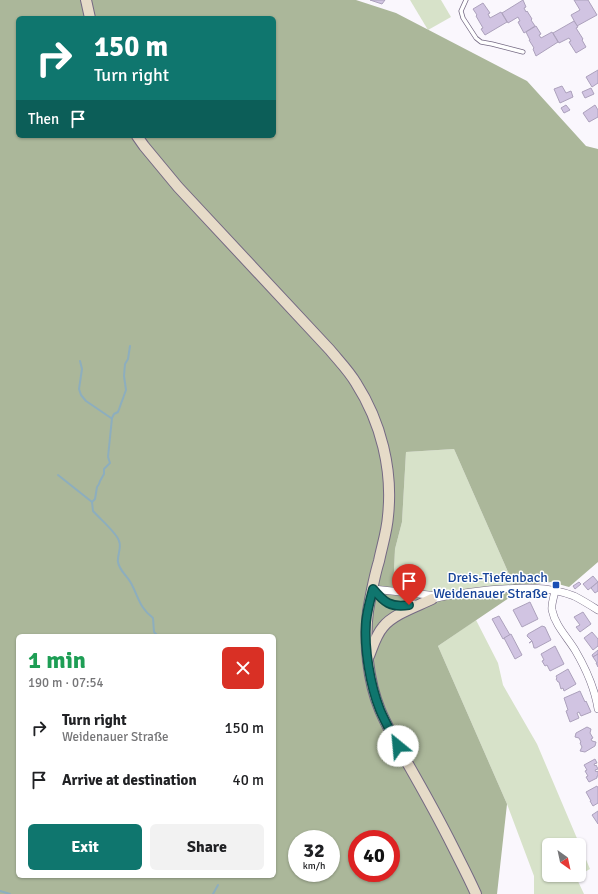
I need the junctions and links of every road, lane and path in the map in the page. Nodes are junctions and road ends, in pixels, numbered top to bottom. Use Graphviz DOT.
graph roads {
  1 [pos="466,0"];
  2 [pos="87,1"];
  3 [pos="90,16"];
  4 [pos="523,52"];
  5 [pos="138,138"];
  6 [pos="373,589"];
  7 [pos="555,591"];
  8 [pos="437,598"];
  9 [pos="598,610"];
  10 [pos="368,657"];
  11 [pos="598,709"];
  12 [pos="476,894"];
  1 -- 4 [label="lane"];
  2 -- 3 [label="street"];
  5 -- 6 [label="street"];
  6 -- 8 [label="street"];
  6 -- 8 [label="street"];
  6 -- 10 [label="street"];
  7 -- 8 [label="street"];
  7 -- 9 [label="street"];
  7 -- 11 [label="street"];
  8 -- 10 [label="street"];
  10 -- 12 [label="street"];
}
